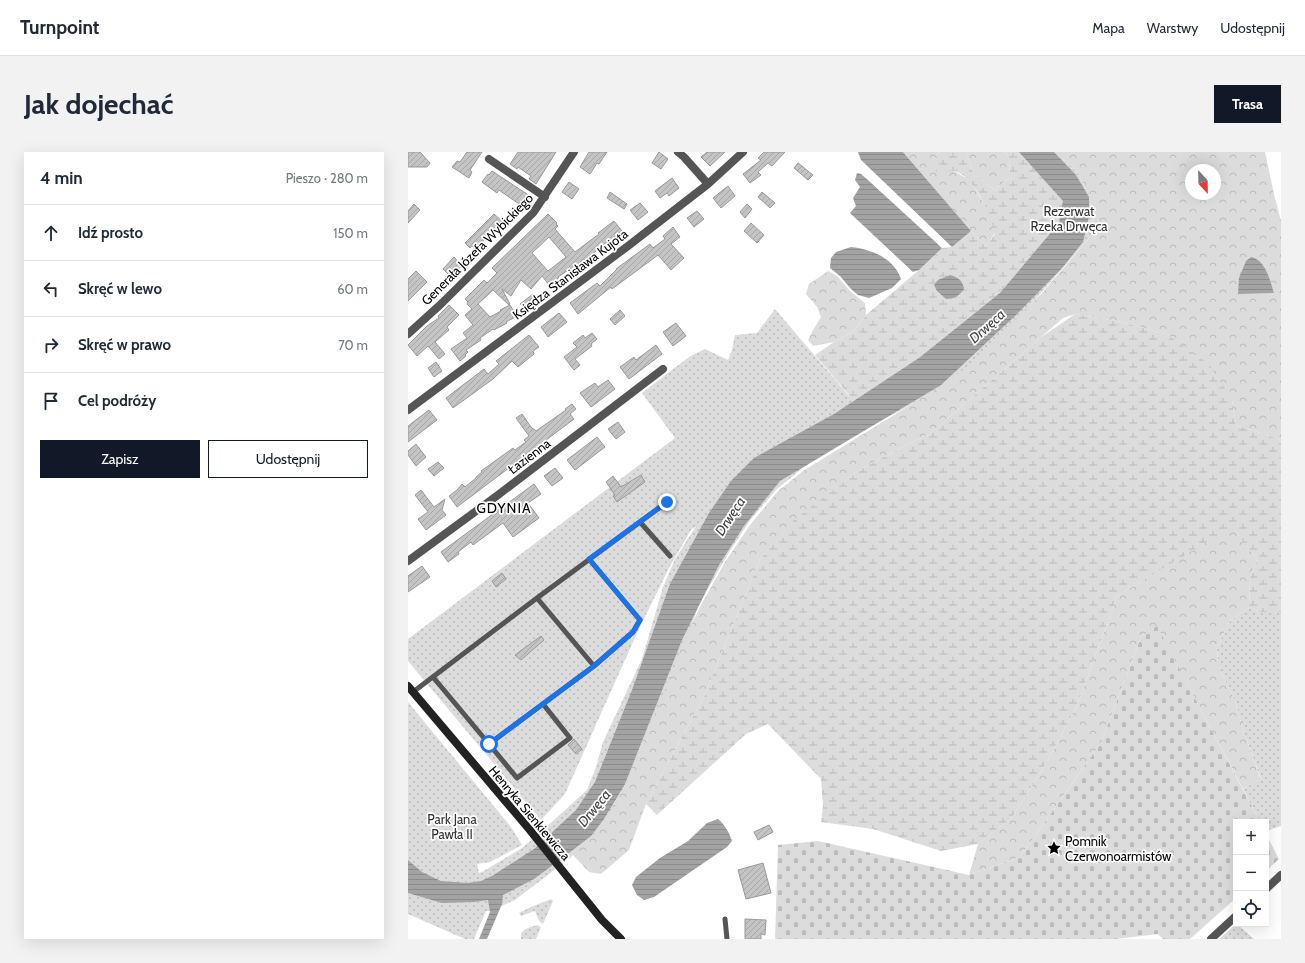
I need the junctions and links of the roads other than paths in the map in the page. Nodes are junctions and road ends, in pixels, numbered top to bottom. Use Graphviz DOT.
graph roads {
  1 [pos="574,152"];
  2 [pos="678,152"];
  3 [pos="743,152"];
  4 [pos="489,159"];
  5 [pos="708,184"];
  6 [pos="545,196"];
  7 [pos="408,334"];
  8 [pos="663,369"];
  9 [pos="408,410"];
  10 [pos="667,502"];
  11 [pos="640,522"];
  12 [pos="670,556"];
  13 [pos="589,559"];
  14 [pos="408,561"];
  15 [pos="537,598"];
  16 [pos="594,666"];
  17 [pos="434,677"];
  18 [pos="410,689"];
  19 [pos="543,704"];
  20 [pos="489,744"];
  21 [pos="1281,875"];
  22 [pos="1269,886"];
  23 [pos="725,919"];
  24 [pos="1233,919"];
  25 [pos="602,920"];
  26 [pos="614,939"];
  27 [pos="621,939"];
  28 [pos="726,939"];
  29 [pos="1211,939"];
  1 -- 6 [label="street, Generała Józefa Wybickiego"];
  2 -- 5 [label="street"];
  3 -- 5 [label="street, Księdza Stanisława Kujota"];
  4 -- 6 [label="street, Generała Józefa Wybickiego"];
  5 -- 9 [label="street, Księdza Stanisława Kujota"];
  6 -- 7 [label="street, Generała Józefa Wybickiego"];
  8 -- 14 [label="street, Łazienna"];
  10 -- 11 [label="lane"];
  11 -- 12 [label="lane"];
  11 -- 13 [label="lane"];
  13 -- 15 [label="lane"];
  13 -- 16 [label="lane"];
  15 -- 16 [label="lane"];
  15 -- 17 [label="lane"];
  16 -- 19 [label="lane"];
  17 -- 18 [label="lane"];
  17 -- 20 [label="lane"];
  18 -- 25 [label="main road, Henryka Sienkiewicza"];
  19 -- 20 [label="lane"];
  19 -- 20 [label="lane"];
  21 -- 22 [label="street"];
  23 -- 28 [label="lane"];
  24 -- 29 [label="street"];
  25 -- 26 [label="main road, Henryka Sienkiewicza"];
  25 -- 27 [label="main road, Henryka Sienkiewicza"];
}
